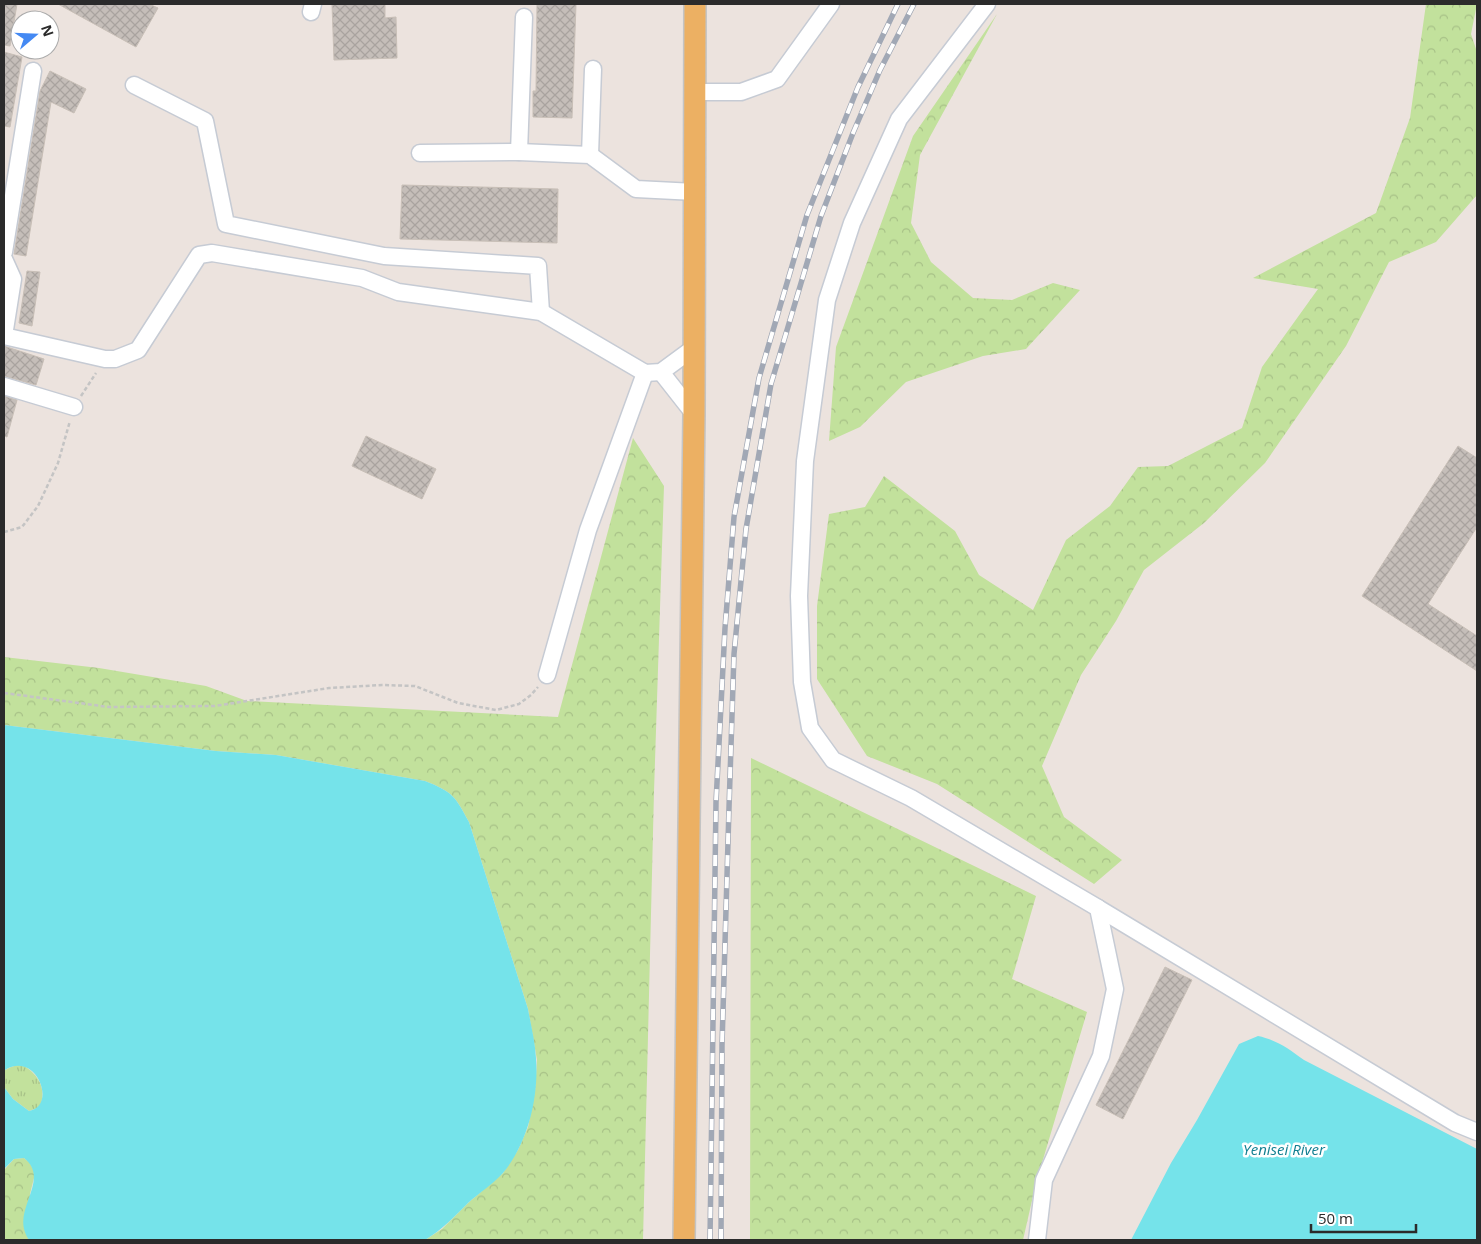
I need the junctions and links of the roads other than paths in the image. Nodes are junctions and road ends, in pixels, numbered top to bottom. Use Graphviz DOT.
graph roads {
  1 [pos="695,4"];
  2 [pos="831,4"];
  3 [pos="987,4"];
  4 [pos="524,17"];
  5 [pos="593,69"];
  6 [pos="33,71"];
  7 [pos="134,85"];
  8 [pos="695,92"];
  9 [pos="519,152"];
  10 [pos="420,153"];
  11 [pos="590,155"];
  12 [pos="696,192"];
  13 [pos="4,252"];
  14 [pos="4,259"];
  15 [pos="541,312"];
  16 [pos="4,336"];
  17 [pos="695,347"];
  18 [pos="653,373"];
  19 [pos="4,386"];
  20 [pos="74,407"];
  21 [pos="694,414"];
  22 [pos="547,674"];
  23 [pos="1098,908"];
  24 [pos="1477,1132"];
  25 [pos="684,1240"];
  26 [pos="1037,1240"];
  1 -- 8 [label="main road"];
  2 -- 8 [label="lane"];
  3 -- 23 [label="lane"];
  4 -- 9 [label="lane"];
  5 -- 11 [label="lane"];
  6 -- 13 [label="lane"];
  7 -- 15 [label="lane"];
  8 -- 12 [label="main road"];
  9 -- 10 [label="lane"];
  9 -- 11 [label="lane"];
  11 -- 12 [label="lane"];
  12 -- 17 [label="main road"];
  14 -- 16 [label="lane"];
  15 -- 16 [label="lane"];
  15 -- 18 [label="lane"];
  17 -- 18 [label="lane"];
  17 -- 21 [label="main road"];
  18 -- 21 [label="lane"];
  18 -- 22 [label="lane"];
  19 -- 20 [label="lane"];
  21 -- 25 [label="main road"];
  23 -- 24 [label="lane"];
  23 -- 26 [label="lane"];
}
